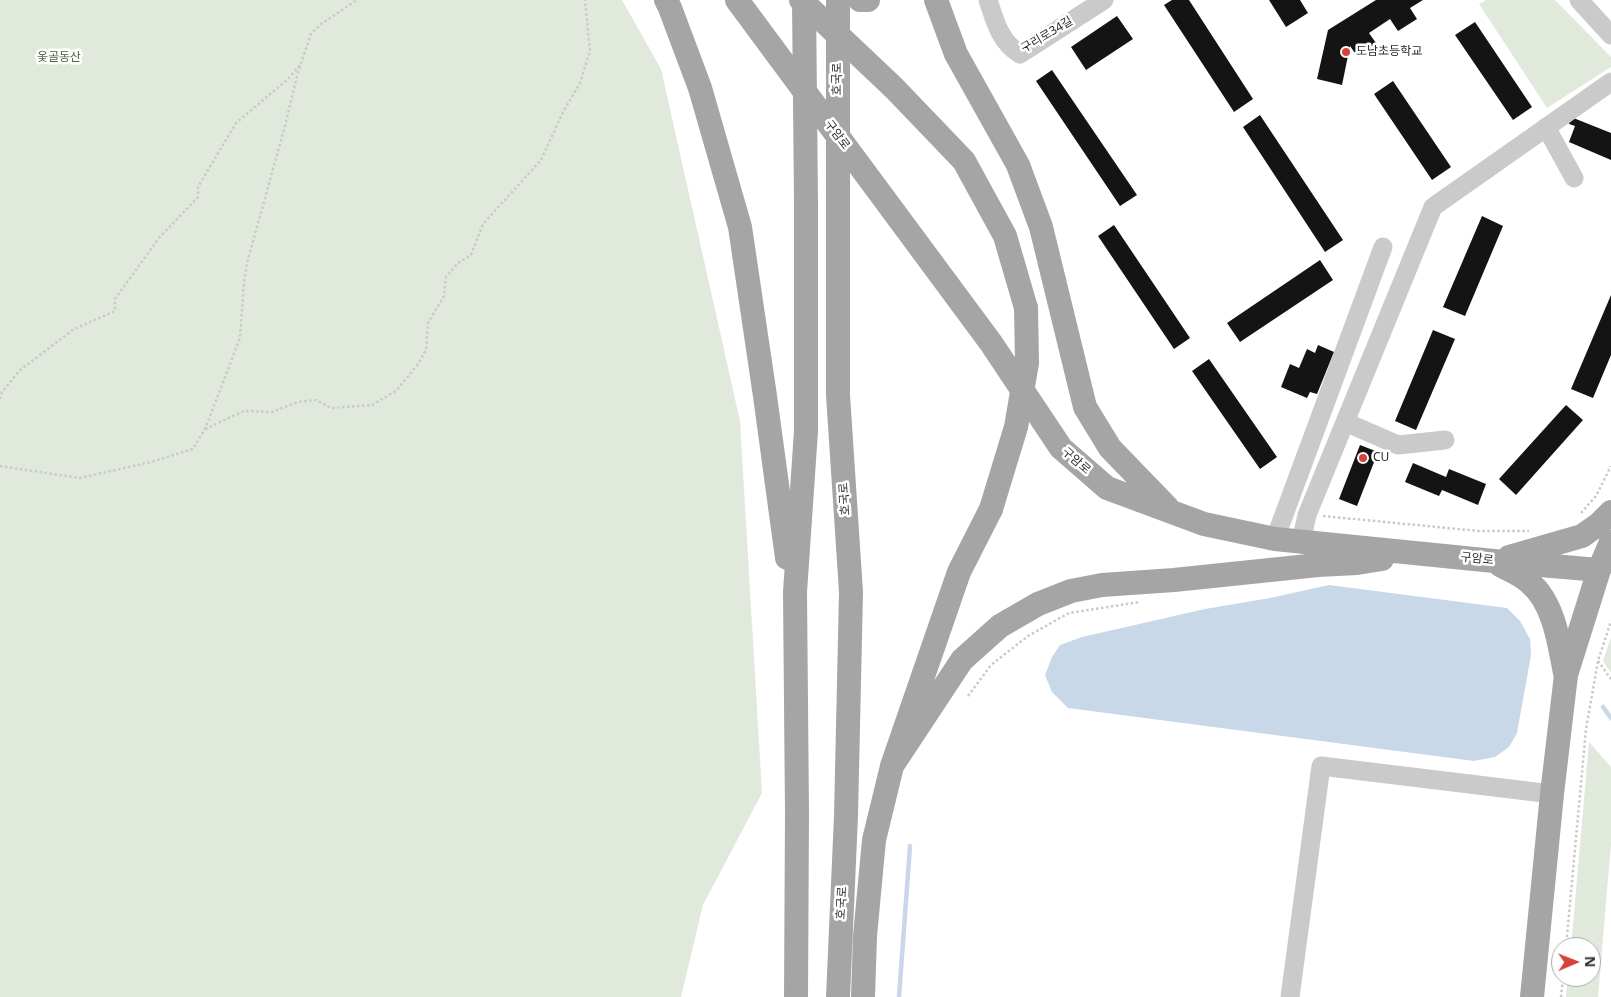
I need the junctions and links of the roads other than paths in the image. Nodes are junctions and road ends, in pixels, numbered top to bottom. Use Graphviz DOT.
graph roads {
  1 [pos="666,0"];
  2 [pos="736,0"];
  3 [pos="803,0"];
  4 [pos="838,0"];
  5 [pos="860,0"];
  6 [pos="868,0"];
  7 [pos="936,0"];
  8 [pos="988,0"];
  9 [pos="1104,0"];
  10 [pos="1579,0"];
  11 [pos="1085,5"];
  12 [pos="1611,35"];
  13 [pos="1611,82"];
  14 [pos="1546,127"];
  15 [pos="1574,178"];
  16 [pos="1383,247"];
  17 [pos="1345,422"];
  18 [pos="1445,440"];
  19 [pos="1172,512"];
  20 [pos="1611,512"];
  21 [pos="1275,540"];
  22 [pos="1301,542"];
  23 [pos="1611,542"];
  24 [pos="1421,553"];
  25 [pos="1494,561"];
  26 [pos="1599,570"];
  27 [pos="796,592"];
  28 [pos="1566,675"];
  29 [pos="892,766"];
  30 [pos="1552,794"];
  31 [pos="796,997"];
  32 [pos="838,997"];
  33 [pos="863,997"];
  34 [pos="1290,997"];
  35 [pos="1532,997"];
  1 -- 27 [label="main road"];
  2 -- 19 [label="main road, 구암로"];
  3 -- 27 [label="main road, bridge"];
  3 -- 29 [label="main road, bridge"];
  4 -- 32 [label="main road, 호국로, bridge"];
  5 -- 6 [label="main road"];
  7 -- 19 [label="main road"];
  8 -- 11 [label="street, 구리로34길"];
  9 -- 11 [label="street, 구리로34길"];
  10 -- 12 [label="street"];
  13 -- 14 [label="street"];
  14 -- 15 [label="street"];
  14 -- 17 [label="street"];
  16 -- 21 [label="street"];
  17 -- 18 [label="street"];
  17 -- 22 [label="street"];
  19 -- 21 [label="main road, 구암로"];
  20 -- 25 [label="main road"];
  21 -- 22 [label="main road, 구암로"];
  22 -- 24 [label="main road, 구암로"];
  23 -- 26 [label="main road"];
  24 -- 25 [label="main road, 구암로"];
  24 -- 29 [label="main road"];
  25 -- 26 [label="main road, 구암로"];
  25 -- 28 [label="main road"];
  26 -- 28 [label="main road"];
  27 -- 31 [label="main road"];
  28 -- 30 [label="main road"];
  29 -- 33 [label="main road"];
  30 -- 34 [label="street"];
  30 -- 35 [label="main road"];
}
